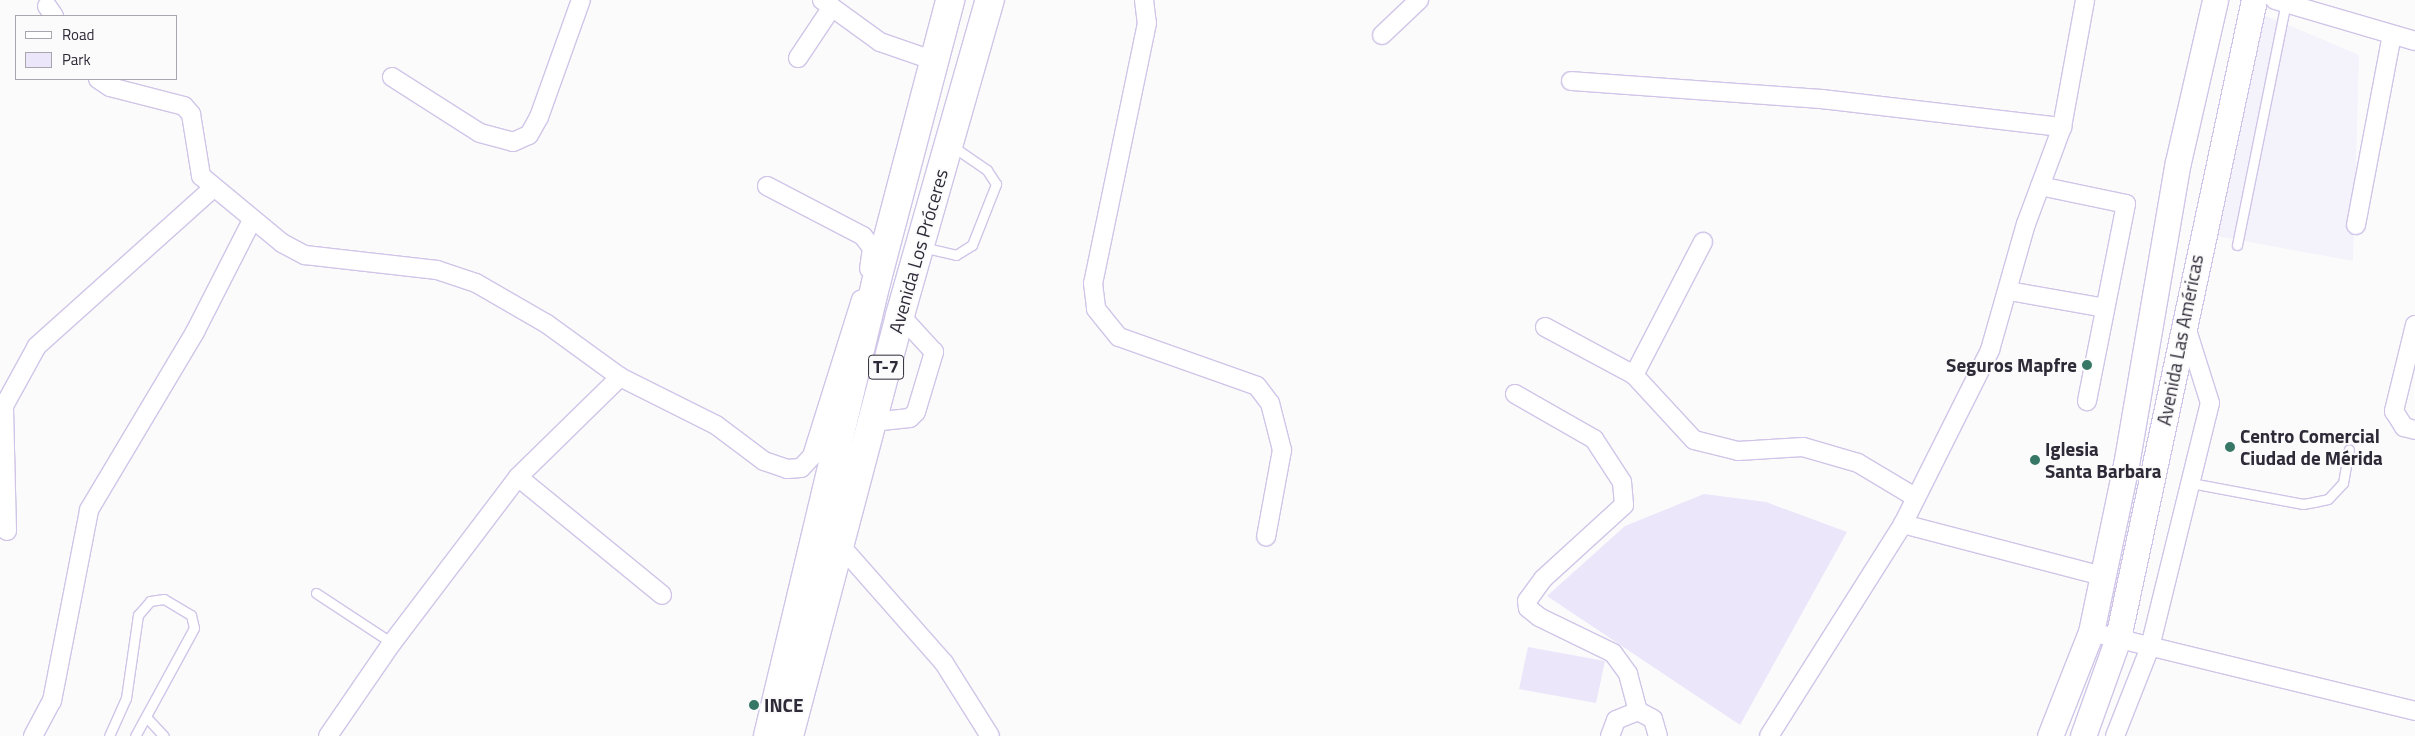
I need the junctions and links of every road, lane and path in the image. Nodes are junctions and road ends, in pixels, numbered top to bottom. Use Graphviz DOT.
graph roads {
  1 [pos="580,0"];
  2 [pos="950,0"];
  3 [pos="990,0"];
  4 [pos="1144,0"];
  5 [pos="1419,0"];
  6 [pos="2085,0"];
  7 [pos="2215,0"];
  8 [pos="2254,0"];
  9 [pos="2281,1"];
  10 [pos="827,3"];
  11 [pos="1382,35"];
  12 [pos="2392,35"];
  13 [pos="2415,41"];
  14 [pos="798,58"];
  15 [pos="932,60"];
  16 [pos="392,77"];
  17 [pos="100,80"];
  18 [pos="1572,80"];
  19 [pos="2062,127"];
  20 [pos="948,144"];
  21 [pos="2178,162"];
  22 [pos="2217,163"];
  23 [pos="767,186"];
  24 [pos="2040,186"];
  25 [pos="213,188"];
  26 [pos="252,220"];
  27 [pos="2356,225"];
  28 [pos="1703,242"];
  29 [pos="2237,245"];
  30 [pos="920,247"];
  31 [pos="872,287"];
  32 [pos="2009,291"];
  33 [pos="2105,308"];
  34 [pos="900,315"];
  35 [pos="2183,318"];
  36 [pos="2415,325"];
  37 [pos="1545,327"];
  38 [pos="1634,375"];
  39 [pos="620,376"];
  40 [pos="1515,394"];
  41 [pos="2087,401"];
  42 [pos="2,408"];
  43 [pos="872,422"];
  44 [pos="2415,430"];
  45 [pos="2349,450"];
  46 [pos="518,477"];
  47 [pos="2191,482"];
  48 [pos="1915,497"];
  49 [pos="1903,524"];
  50 [pos="7,531"];
  51 [pos="1266,537"];
  52 [pos="840,545"];
  53 [pos="2102,576"];
  54 [pos="316,594"];
  55 [pos="662,595"];
  56 [pos="2091,632"];
  57 [pos="2118,638"];
  58 [pos="392,643"];
  59 [pos="2150,647"];
  60 [pos="1638,711"];
  61 [pos="2415,712"];
  62 [pos="148,719"];
  63 [pos="33,736"];
  64 [pos="109,736"];
  65 [pos="135,736"];
  66 [pos="164,736"];
  67 [pos="328,736"];
  68 [pos="768,736"];
  69 [pos="789,736"];
  70 [pos="990,736"];
  71 [pos="1610,736"];
  72 [pos="1658,736"];
  73 [pos="1769,736"];
  74 [pos="2050,736"];
  75 [pos="2083,736"];
  76 [pos="2115,736"];
  1 -- 16 [label="street"];
  2 -- 15 [label="highway, Avenida Los Próceres / T-7"];
  3 -- 20 [label="highway, Avenida Los Próceres / T-7"];
  4 -- 51 [label="street"];
  5 -- 11 [label="street"];
  6 -- 19 [label="street"];
  7 -- 21 [label="street, Avenida Las Américas"];
  8 -- 22 [label="street, Avenida Las Américas"];
  9 -- 12 [label="street"];
  9 -- 29 [label="lane"];
  10 -- 14 [label="street"];
  10 -- 15 [label="street"];
  12 -- 13 [label="street"];
  12 -- 27 [label="street"];
  15 -- 31 [label="highway, Avenida Los Próceres / T-7"];
  17 -- 25 [label="street"];
  18 -- 19 [label="street"];
  19 -- 24 [label="street"];
  20 -- 30 [label="highway, Avenida Los Próceres / T-7"];
  20 -- 30 [label="lane"];
  21 -- 22 [label="street"];
  21 -- 53 [label="street, Avenida Las Américas"];
  22 -- 35 [label="street, Avenida Las Américas"];
  23 -- 31 [label="street"];
  24 -- 32 [label="street"];
  24 -- 33 [label="street"];
  25 -- 26 [label="street"];
  25 -- 42 [label="street"];
  26 -- 39 [label="street"];
  26 -- 63 [label="street"];
  28 -- 38 [label="street"];
  30 -- 34 [label="highway, Avenida Los Próceres / T-7"];
  31 -- 39 [label="street"];
  31 -- 68 [label="highway, Avenida Los Próceres / T-7"];
  32 -- 33 [label="street"];
  32 -- 48 [label="street"];
  33 -- 41 [label="street"];
  34 -- 43 [label="highway, Avenida Los Próceres / T-7"];
  34 -- 43 [label="street"];
  35 -- 47 [label="street"];
  35 -- 57 [label="street, Avenida Las Américas"];
  36 -- 44 [label="street"];
  37 -- 38 [label="street"];
  38 -- 48 [label="street"];
  39 -- 46 [label="street"];
  40 -- 60 [label="street"];
  42 -- 50 [label="street"];
  43 -- 52 [label="highway, Avenida Los Próceres / T-7"];
  45 -- 47 [label="lane"];
  46 -- 55 [label="street"];
  46 -- 58 [label="street"];
  47 -- 59 [label="street"];
  48 -- 49 [label="street"];
  49 -- 53 [label="street"];
  49 -- 73 [label="street"];
  52 -- 69 [label="highway, Avenida Los Próceres / T-7"];
  52 -- 70 [label="street"];
  53 -- 56 [label="street, Avenida Las Américas"];
  54 -- 58 [label="lane"];
  56 -- 57 [label="street"];
  56 -- 74 [label="street, Avenida Las Américas"];
  57 -- 59 [label="street"];
  57 -- 75 [label="street, Avenida Las Américas"];
  58 -- 67 [label="street"];
  59 -- 61 [label="street"];
  59 -- 76 [label="street"];
  60 -- 71 [label="street"];
  60 -- 72 [label="street"];
  62 -- 64 [label="lane"];
  62 -- 65 [label="lane"];
  62 -- 66 [label="lane"];
}
